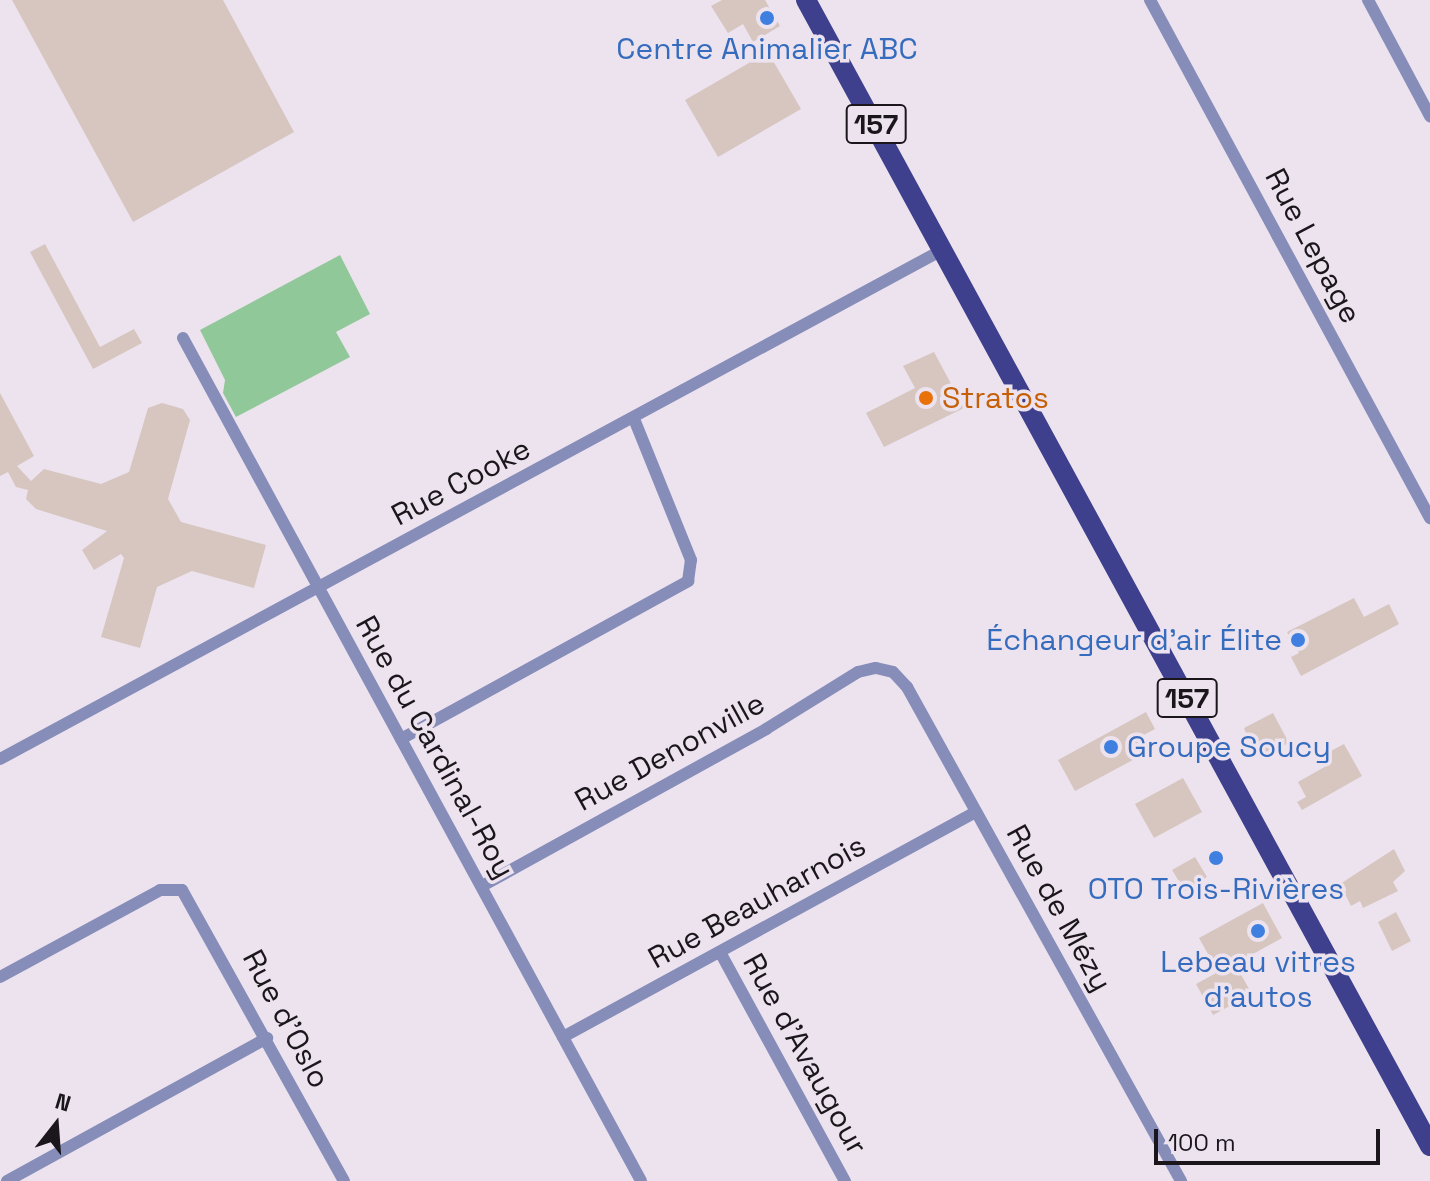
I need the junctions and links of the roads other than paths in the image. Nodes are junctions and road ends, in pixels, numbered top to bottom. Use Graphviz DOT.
graph roads {
  1 [pos="806,0"];
  2 [pos="1150,0"];
  3 [pos="1368,0"];
  4 [pos="1430,116"];
  5 [pos="944,249"];
  6 [pos="183,338"];
  7 [pos="634,419"];
  8 [pos="1430,518"];
  9 [pos="318,588"];
  10 [pos="883,669"];
  11 [pos="401,739"];
  12 [pos="0,759"];
  13 [pos="976,812"];
  14 [pos="482,886"];
  15 [pos="720,952"];
  16 [pos="0,977"];
  17 [pos="563,1037"];
  18 [pos="267,1038"];
  19 [pos="1430,1146"];
  20 [pos="7,1181"];
  21 [pos="344,1181"];
  22 [pos="641,1181"];
  23 [pos="845,1181"];
  24 [pos="1181,1181"];
  1 -- 5 [label="main road, 157"];
  2 -- 8 [label="street, Rue Lepage"];
  3 -- 4 [label="street"];
  5 -- 7 [label="street, Rue Cooke"];
  5 -- 19 [label="main road, 157"];
  6 -- 9 [label="street, Rue du Cardinal-Roy"];
  7 -- 9 [label="street, Rue Cooke"];
  7 -- 11 [label="street"];
  9 -- 11 [label="street, Rue du Cardinal-Roy"];
  9 -- 12 [label="street, Rue Cooke"];
  10 -- 13 [label="street, Rue de Mézy"];
  10 -- 14 [label="street, Rue Denonville"];
  11 -- 14 [label="street, Rue du Cardinal-Roy"];
  13 -- 15 [label="street, Rue Beauharnois"];
  13 -- 24 [label="street, Rue de Mézy"];
  14 -- 17 [label="street, Rue du Cardinal-Roy"];
  15 -- 17 [label="street, Rue Beauharnois"];
  15 -- 23 [label="street, Rue d'Avaugour"];
  16 -- 18 [label="street, Rue d'Oslo"];
  17 -- 22 [label="street, Rue du Cardinal-Roy"];
  18 -- 20 [label="street"];
  18 -- 21 [label="street, Rue d'Oslo"];
}
